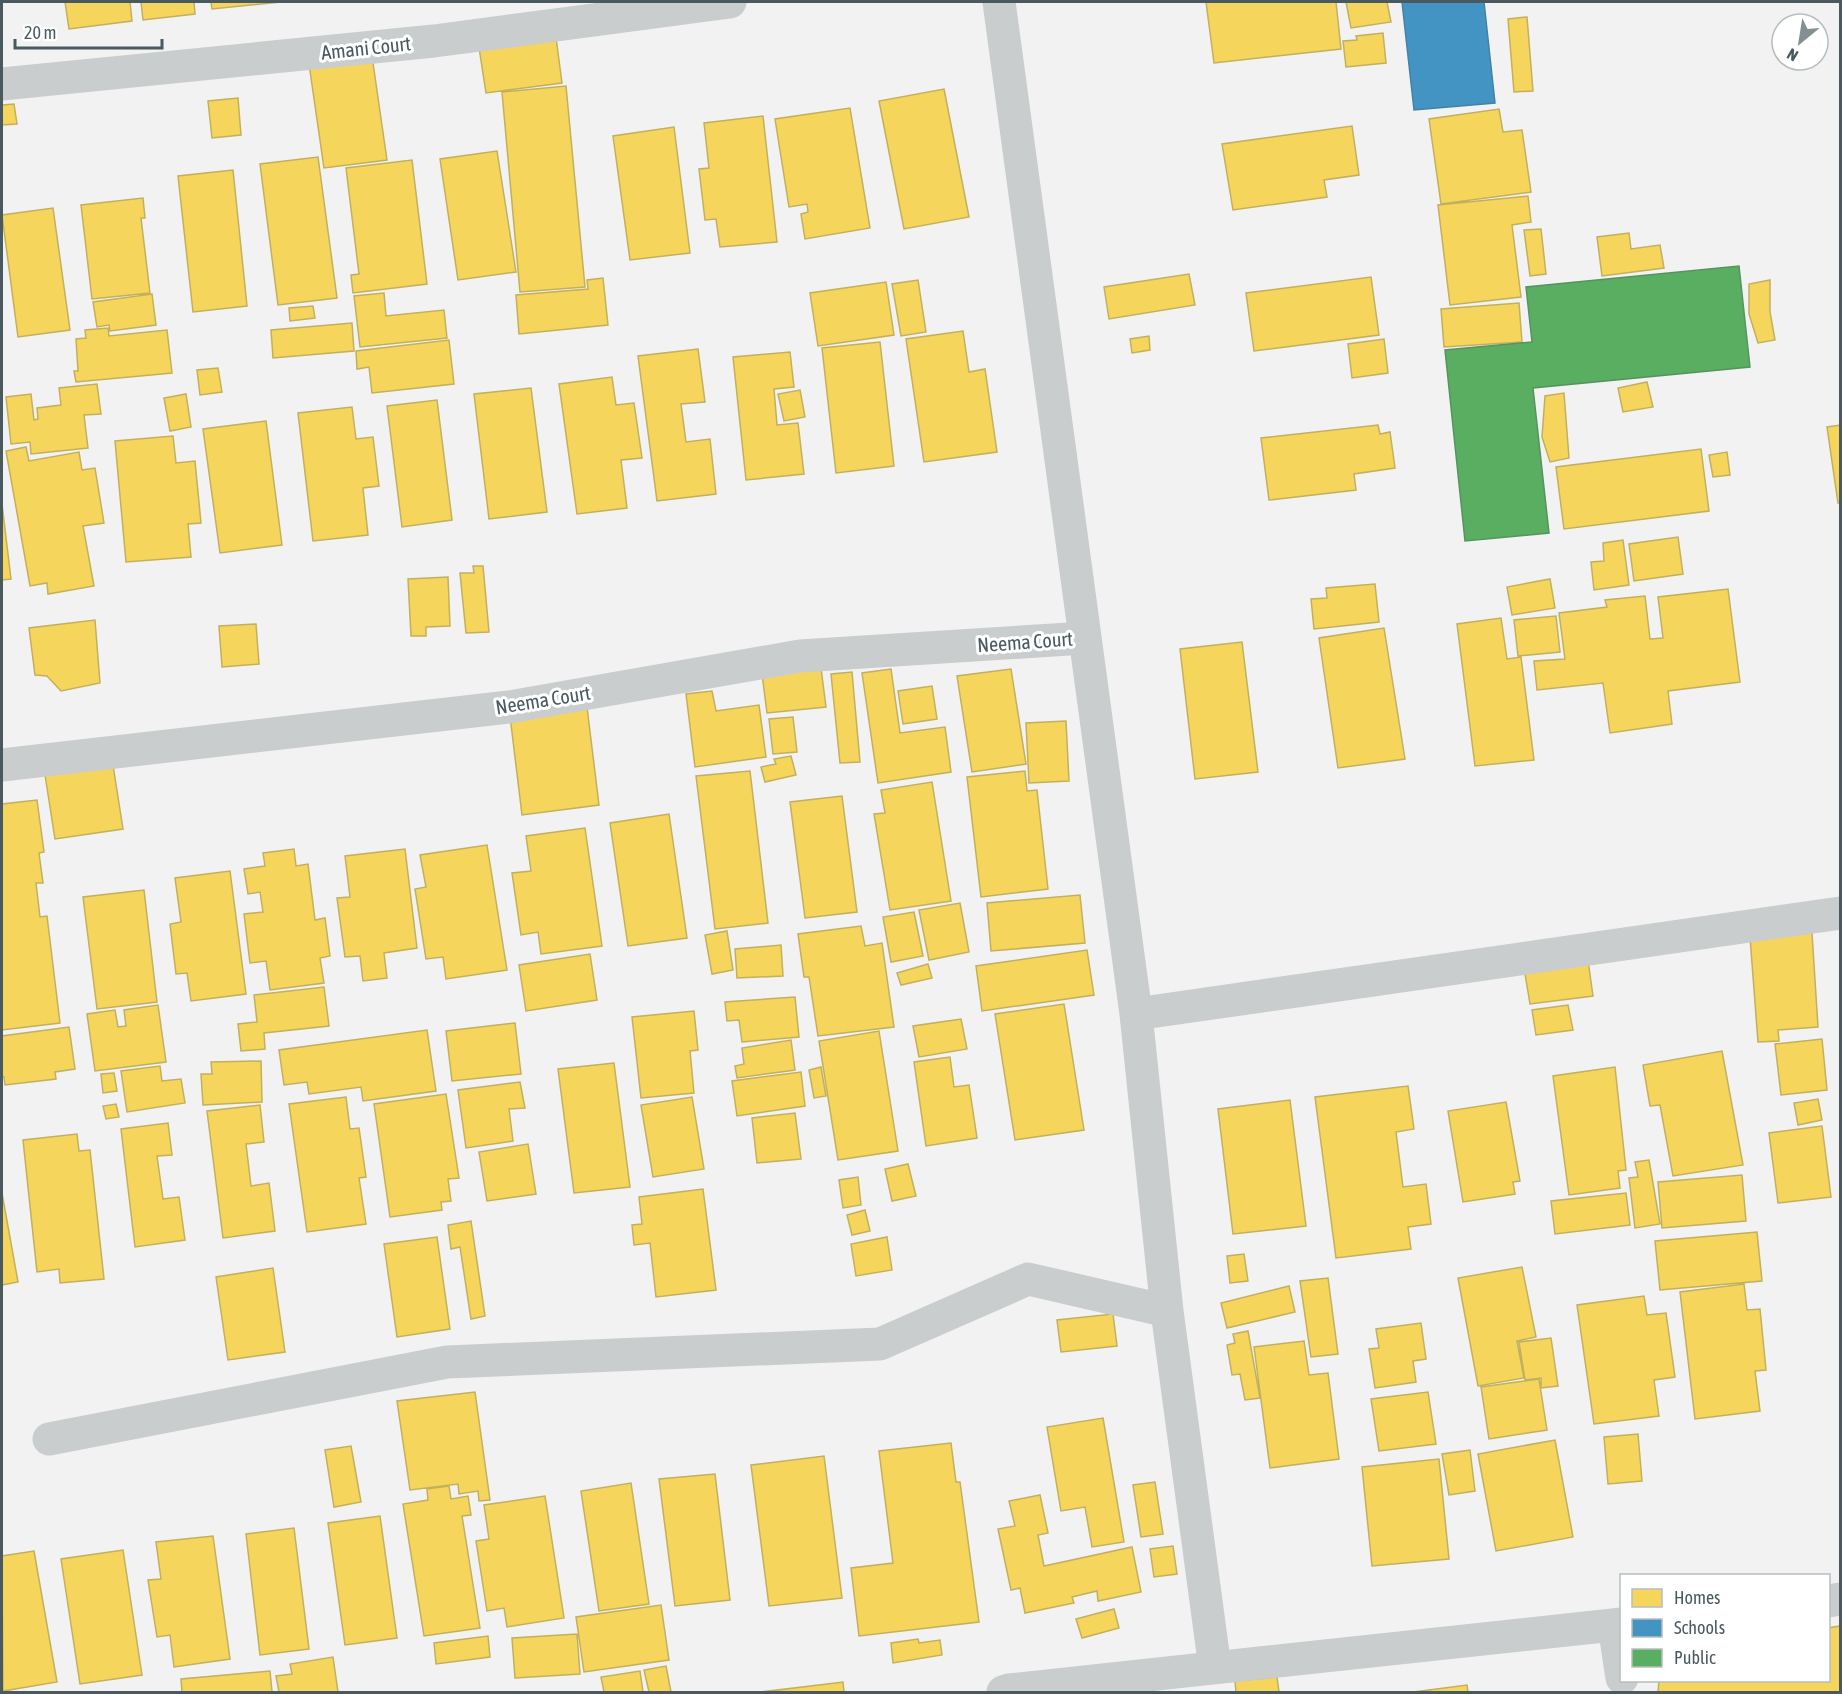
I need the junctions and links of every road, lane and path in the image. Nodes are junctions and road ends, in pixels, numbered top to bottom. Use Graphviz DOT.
graph roads {
  1 [pos="730,2"];
  2 [pos="999,2"];
  3 [pos="2,84"];
  4 [pos="1085,638"];
  5 [pos="2,765"];
  6 [pos="1840,913"];
  7 [pos="1136,1014"];
  8 [pos="1167,1311"];
  9 [pos="49,1439"];
  10 [pos="1618,1624"];
  11 [pos="1620,1652"];
  12 [pos="1215,1668"];
  13 [pos="1003,1692"];
  1 -- 3 [label="street, Amani Court"];
  2 -- 4 [label="street"];
  4 -- 5 [label="street, Neema Court"];
  4 -- 7 [label="street"];
  6 -- 7 [label="street"];
  7 -- 8 [label="street"];
  8 -- 9 [label="street"];
  8 -- 12 [label="street"];
  10 -- 11 [label="street"];
  10 -- 12 [label="street"];
  12 -- 13 [label="street"];
}
